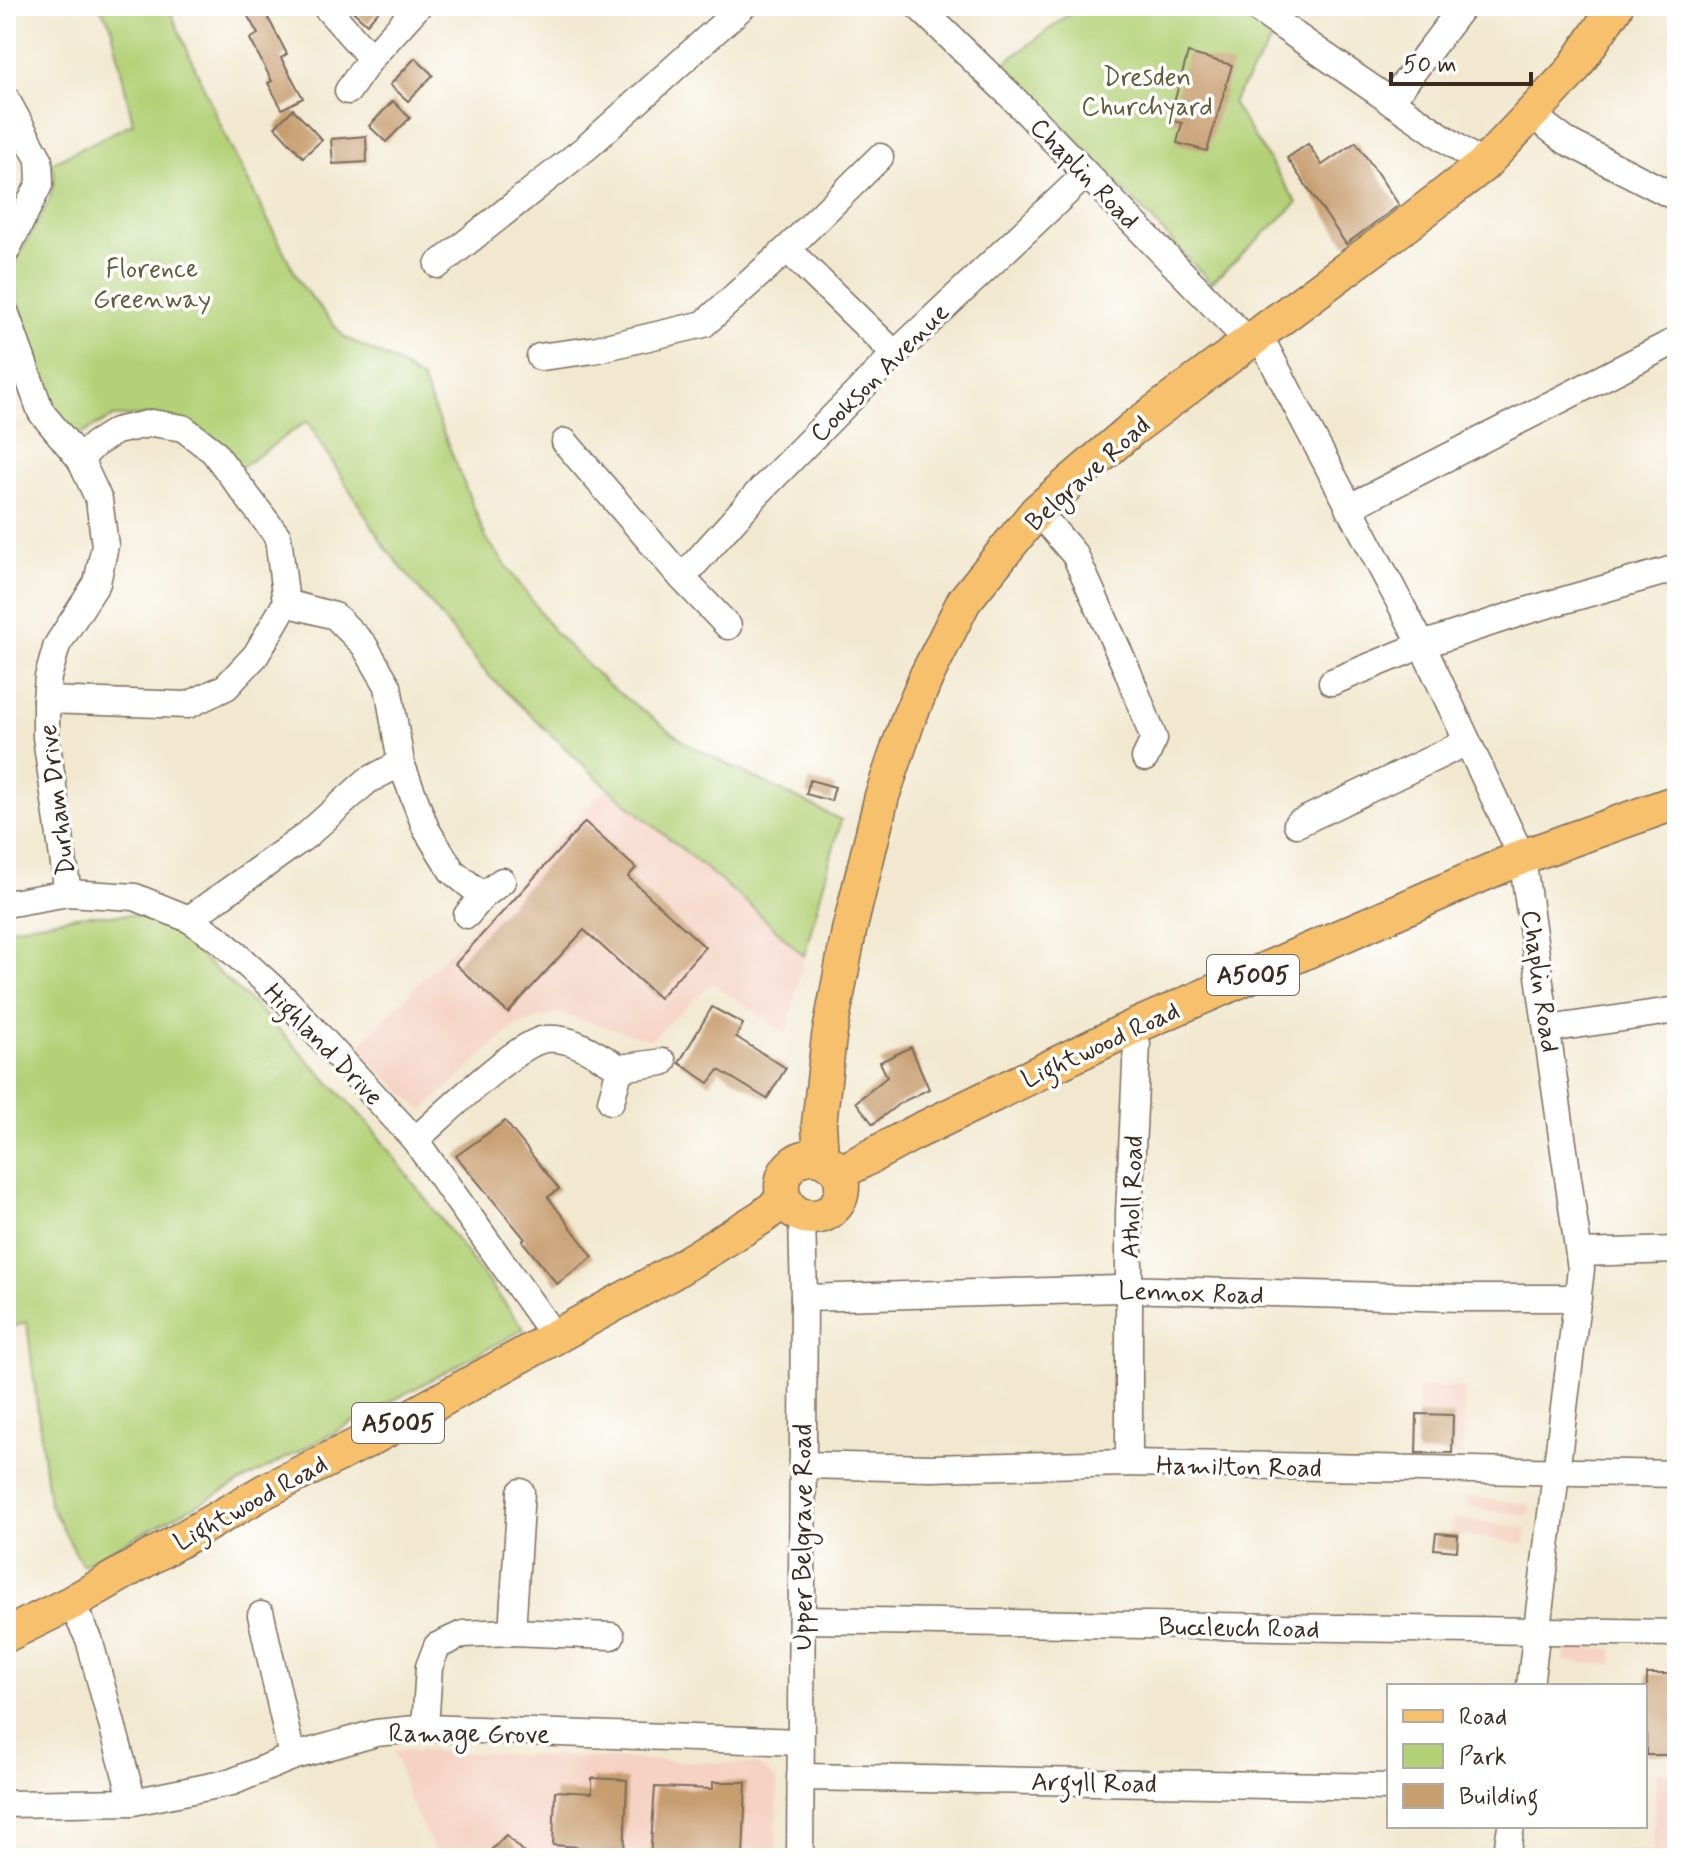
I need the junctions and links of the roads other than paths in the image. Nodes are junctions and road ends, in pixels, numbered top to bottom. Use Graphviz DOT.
graph roads {
  1 [pos="325,6"];
  2 [pos="418,6"];
  3 [pos="743,6"];
  4 [pos="918,6"];
  5 [pos="1463,6"];
  6 [pos="1616,6"];
  7 [pos="1266,10"];
  8 [pos="371,58"];
  9 [pos="348,91"];
  10 [pos="1379,95"];
  11 [pos="6,99"];
  12 [pos="1532,115"];
  13 [pos="880,157"];
  14 [pos="1483,165"];
  15 [pos="1085,175"];
  16 [pos="1677,198"];
  17 [pos="787,249"];
  18 [pos="6,251"];
  19 [pos="438,265"];
  20 [pos="8,328"];
  21 [pos="1254,339"];
  22 [pos="1677,340"];
  23 [pos="895,354"];
  24 [pos="540,357"];
  25 [pos="565,442"];
  26 [pos="80,459"];
  27 [pos="1348,508"];
  28 [pos="1037,511"];
  29 [pos="1677,568"];
  30 [pos="682,578"];
  31 [pos="286,603"];
  32 [pos="716,624"];
  33 [pos="1422,645"];
  34 [pos="1332,682"];
  35 [pos="46,700"];
  36 [pos="1467,742"];
  37 [pos="1145,758"];
  38 [pos="401,763"];
  39 [pos="1677,802"];
  40 [pos="1297,824"];
  41 [pos="1522,857"];
  42 [pos="68,893"];
  43 [pos="484,898"];
  44 [pos="6,904"];
  45 [pos="189,919"];
  46 [pos="1677,1010"];
  47 [pos="1129,1029"];
  48 [pos="1548,1029"];
  49 [pos="663,1062"];
  50 [pos="620,1068"];
  51 [pos="611,1101"];
  52 [pos="415,1140"];
  53 [pos="831,1165"];
  54 [pos="793,1208"];
  55 [pos="1677,1250"];
  56 [pos="1580,1253"];
  57 [pos="1128,1290"];
  58 [pos="804,1298"];
  59 [pos="1578,1298"];
  60 [pos="554,1336"];
  61 [pos="1129,1463"];
  62 [pos="802,1465"];
  63 [pos="1556,1471"];
  64 [pos="1677,1474"];
  65 [pos="513,1508"];
  66 [pos="71,1603"];
  67 [pos="802,1620"];
  68 [pos="269,1625"];
  69 [pos="597,1630"];
  70 [pos="1538,1631"];
  71 [pos="512,1632"];
  72 [pos="1677,1633"];
  73 [pos="6,1635"];
  74 [pos="1530,1684"];
  75 [pos="425,1728"];
  76 [pos="799,1742"];
  77 [pos="292,1757"];
  78 [pos="800,1777"];
  79 [pos="1387,1787"];
  80 [pos="133,1802"];
  81 [pos="6,1804"];
  82 [pos="1511,1828"];
  83 [pos="800,1858"];
  84 [pos="1506,1858"];
  1 -- 8 [label="street"];
  2 -- 8 [label="street"];
  3 -- 19 [label="street"];
  4 -- 15 [label="street, Chaplin Road"];
  5 -- 10 [label="street"];
  6 -- 12 [label="main road, Belgrave Road"];
  7 -- 10 [label="street"];
  8 -- 9 [label="street"];
  10 -- 14 [label="street"];
  11 -- 18 [label="street"];
  12 -- 14 [label="main road, Belgrave Road"];
  12 -- 16 [label="street"];
  13 -- 17 [label="street"];
  14 -- 21 [label="main road, Belgrave Road"];
  15 -- 21 [label="street, Chaplin Road"];
  15 -- 23 [label="street, Cookson Avenue"];
  17 -- 23 [label="street"];
  17 -- 24 [label="street"];
  20 -- 26 [label="street, Durham Drive"];
  21 -- 27 [label="street, Chaplin Road"];
  21 -- 28 [label="main road, Belgrave Road"];
  22 -- 27 [label="street"];
  23 -- 30 [label="street, Cookson Avenue"];
  25 -- 30 [label="street"];
  26 -- 31 [label="street"];
  26 -- 35 [label="street, Durham Drive"];
  27 -- 33 [label="street, Chaplin Road"];
  28 -- 37 [label="street"];
  28 -- 53 [label="main road, Belgrave Road"];
  29 -- 33 [label="street"];
  30 -- 32 [label="street"];
  31 -- 35 [label="street"];
  31 -- 38 [label="street"];
  33 -- 34 [label="street"];
  33 -- 36 [label="street, Chaplin Road"];
  35 -- 42 [label="street, Durham Drive"];
  36 -- 40 [label="street"];
  36 -- 41 [label="street, Chaplin Road"];
  38 -- 43 [label="street"];
  38 -- 45 [label="street"];
  39 -- 41 [label="main road, Lightwood Road / A5005"];
  41 -- 47 [label="main road, Lightwood Road / A5005"];
  41 -- 48 [label="street, Chaplin Road"];
  42 -- 44 [label="street, Highland Drive"];
  42 -- 45 [label="street, Highland Drive"];
  45 -- 52 [label="street, Highland Drive"];
  46 -- 48 [label="street"];
  47 -- 53 [label="main road, Lightwood Road / A5005"];
  47 -- 57 [label="street, Atholl Road"];
  48 -- 56 [label="street, Chaplin Road"];
  49 -- 50 [label="street"];
  50 -- 51 [label="street"];
  50 -- 52 [label="street"];
  52 -- 60 [label="street, Highland Drive"];
  53 -- 54 [label="main road, A5005"];
  53 -- 54 [label="main road, A5005"];
  54 -- 58 [label="street, Upper Belgrave Road"];
  54 -- 60 [label="main road, Lightwood Road / A5005"];
  55 -- 56 [label="street"];
  56 -- 59 [label="street, Chaplin Road"];
  57 -- 58 [label="street, Lennox Road"];
  57 -- 59 [label="street, Lennox Road"];
  57 -- 61 [label="street, Atholl Road"];
  58 -- 62 [label="street, Upper Belgrave Road"];
  59 -- 63 [label="street, Chaplin Road"];
  60 -- 66 [label="main road, Lightwood Road / A5005"];
  61 -- 62 [label="street, Hamilton Road"];
  61 -- 63 [label="street, Hamilton Road"];
  62 -- 67 [label="street, Upper Belgrave Road"];
  63 -- 64 [label="street, Hamilton Road"];
  63 -- 70 [label="street, Chaplin Road"];
  65 -- 71 [label="street"];
  66 -- 73 [label="main road, Lightwood Road / A5005"];
  66 -- 80 [label="street"];
  67 -- 70 [label="street, Buccleuch Road"];
  67 -- 76 [label="street, Upper Belgrave Road"];
  68 -- 77 [label="street"];
  69 -- 71 [label="street"];
  70 -- 72 [label="street, Buccleuch Road"];
  70 -- 74 [label="street, Chaplin Road"];
  71 -- 75 [label="street"];
  75 -- 76 [label="street, Ramage Grove"];
  75 -- 77 [label="street, Ramage Grove"];
  76 -- 78 [label="street, Upper Belgrave Road"];
  77 -- 80 [label="street, Ramage Grove"];
  78 -- 79 [label="street, Argyll Road"];
  78 -- 83 [label="street, Upper Belgrave Road"];
  80 -- 81 [label="street, Ramage Grove"];
  82 -- 84 [label="street"];
}
